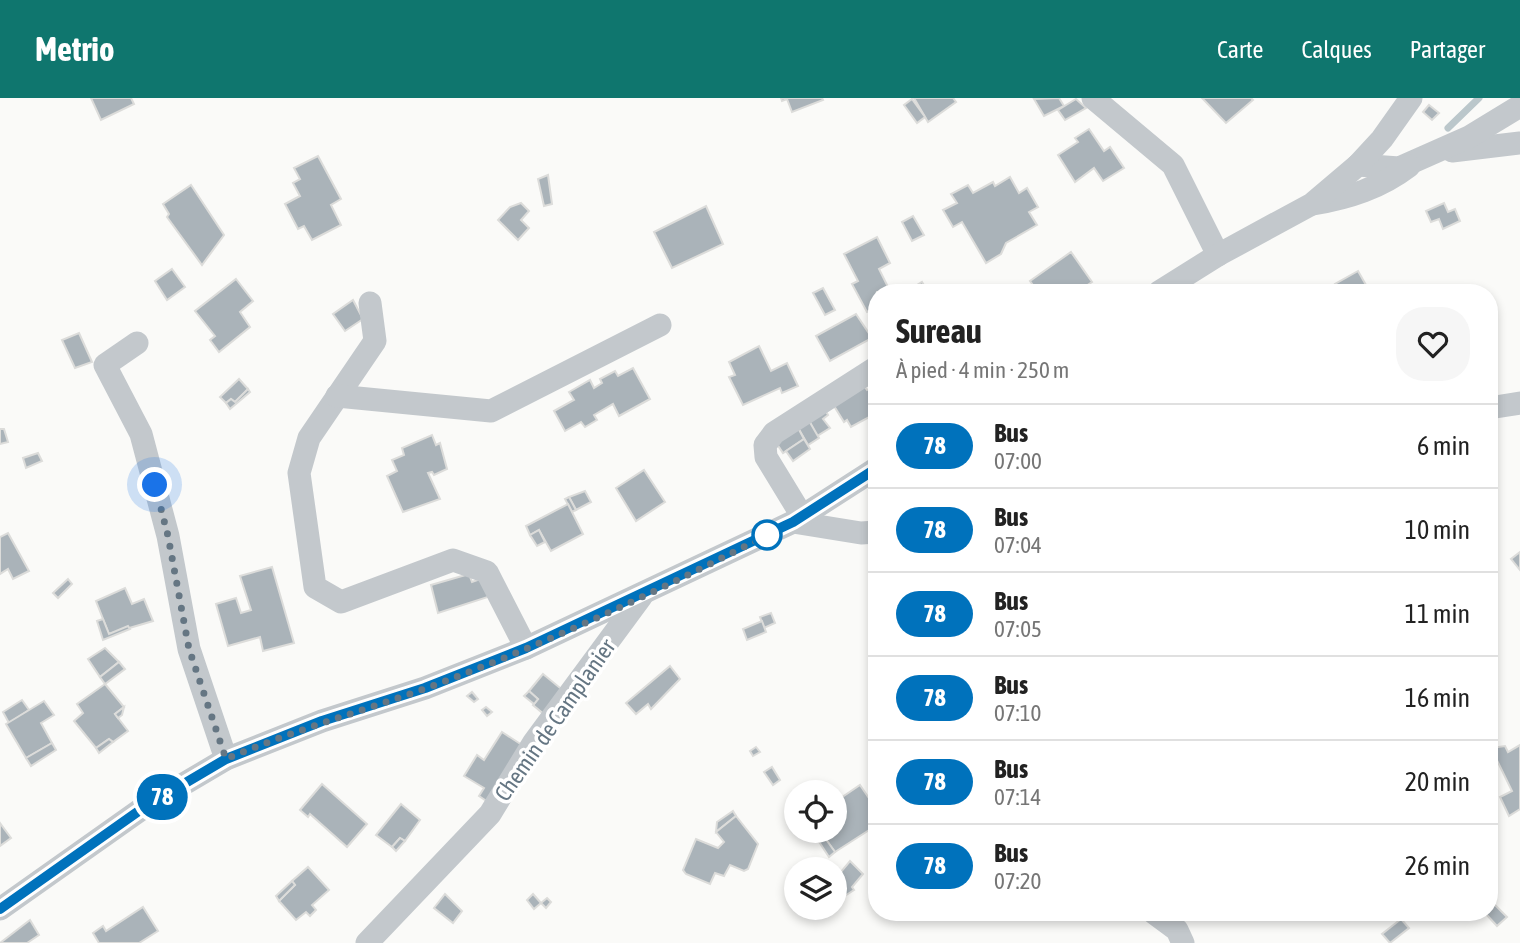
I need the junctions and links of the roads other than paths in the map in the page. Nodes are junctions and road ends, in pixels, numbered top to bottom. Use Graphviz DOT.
graph roads {
  1 [pos="1093,98"];
  2 [pos="1411,98"];
  3 [pos="1520,106"];
  4 [pos="1382,139"];
  5 [pos="1520,143"];
  6 [pos="1425,157"];
  7 [pos="1358,165"];
  8 [pos="1312,204"];
  9 [pos="1218,255"];
  10 [pos="1172,284"];
  11 [pos="370,303"];
  12 [pos="660,325"];
  13 [pos="137,343"];
  14 [pos="868,373"];
  15 [pos="337,396"];
  16 [pos="1520,403"];
  17 [pos="1498,407"];
  18 [pos="868,474"];
  19 [pos="798,519"];
  20 [pos="868,533"];
  21 [pos="643,595"];
  22 [pos="526,648"];
  23 [pos="226,759"];
  24 [pos="0,909"];
  25 [pos="1165,921"];
  26 [pos="367,943"];
  27 [pos="1183,943"];
  1 -- 9 [label="street"];
  2 -- 4 [label="street"];
  3 -- 6 [label="street"];
  4 -- 6 [label="street"];
  4 -- 7 [label="street"];
  5 -- 6 [label="street"];
  6 -- 7 [label="street"];
  6 -- 8 [label="street"];
  7 -- 8 [label="street"];
  8 -- 9 [label="street"];
  9 -- 10 [label="street"];
  11 -- 15 [label="street"];
  12 -- 15 [label="street"];
  13 -- 23 [label="street"];
  14 -- 19 [label="street"];
  15 -- 22 [label="street"];
  16 -- 17 [label="street"];
  18 -- 19 [label="street, Chemin de Camplanier"];
  19 -- 20 [label="street"];
  19 -- 21 [label="street, Chemin de Camplanier"];
  21 -- 22 [label="street"];
  21 -- 26 [label="street, Chemin de Camplanier"];
  22 -- 23 [label="street"];
  23 -- 24 [label="street"];
  25 -- 27 [label="street"];
}
